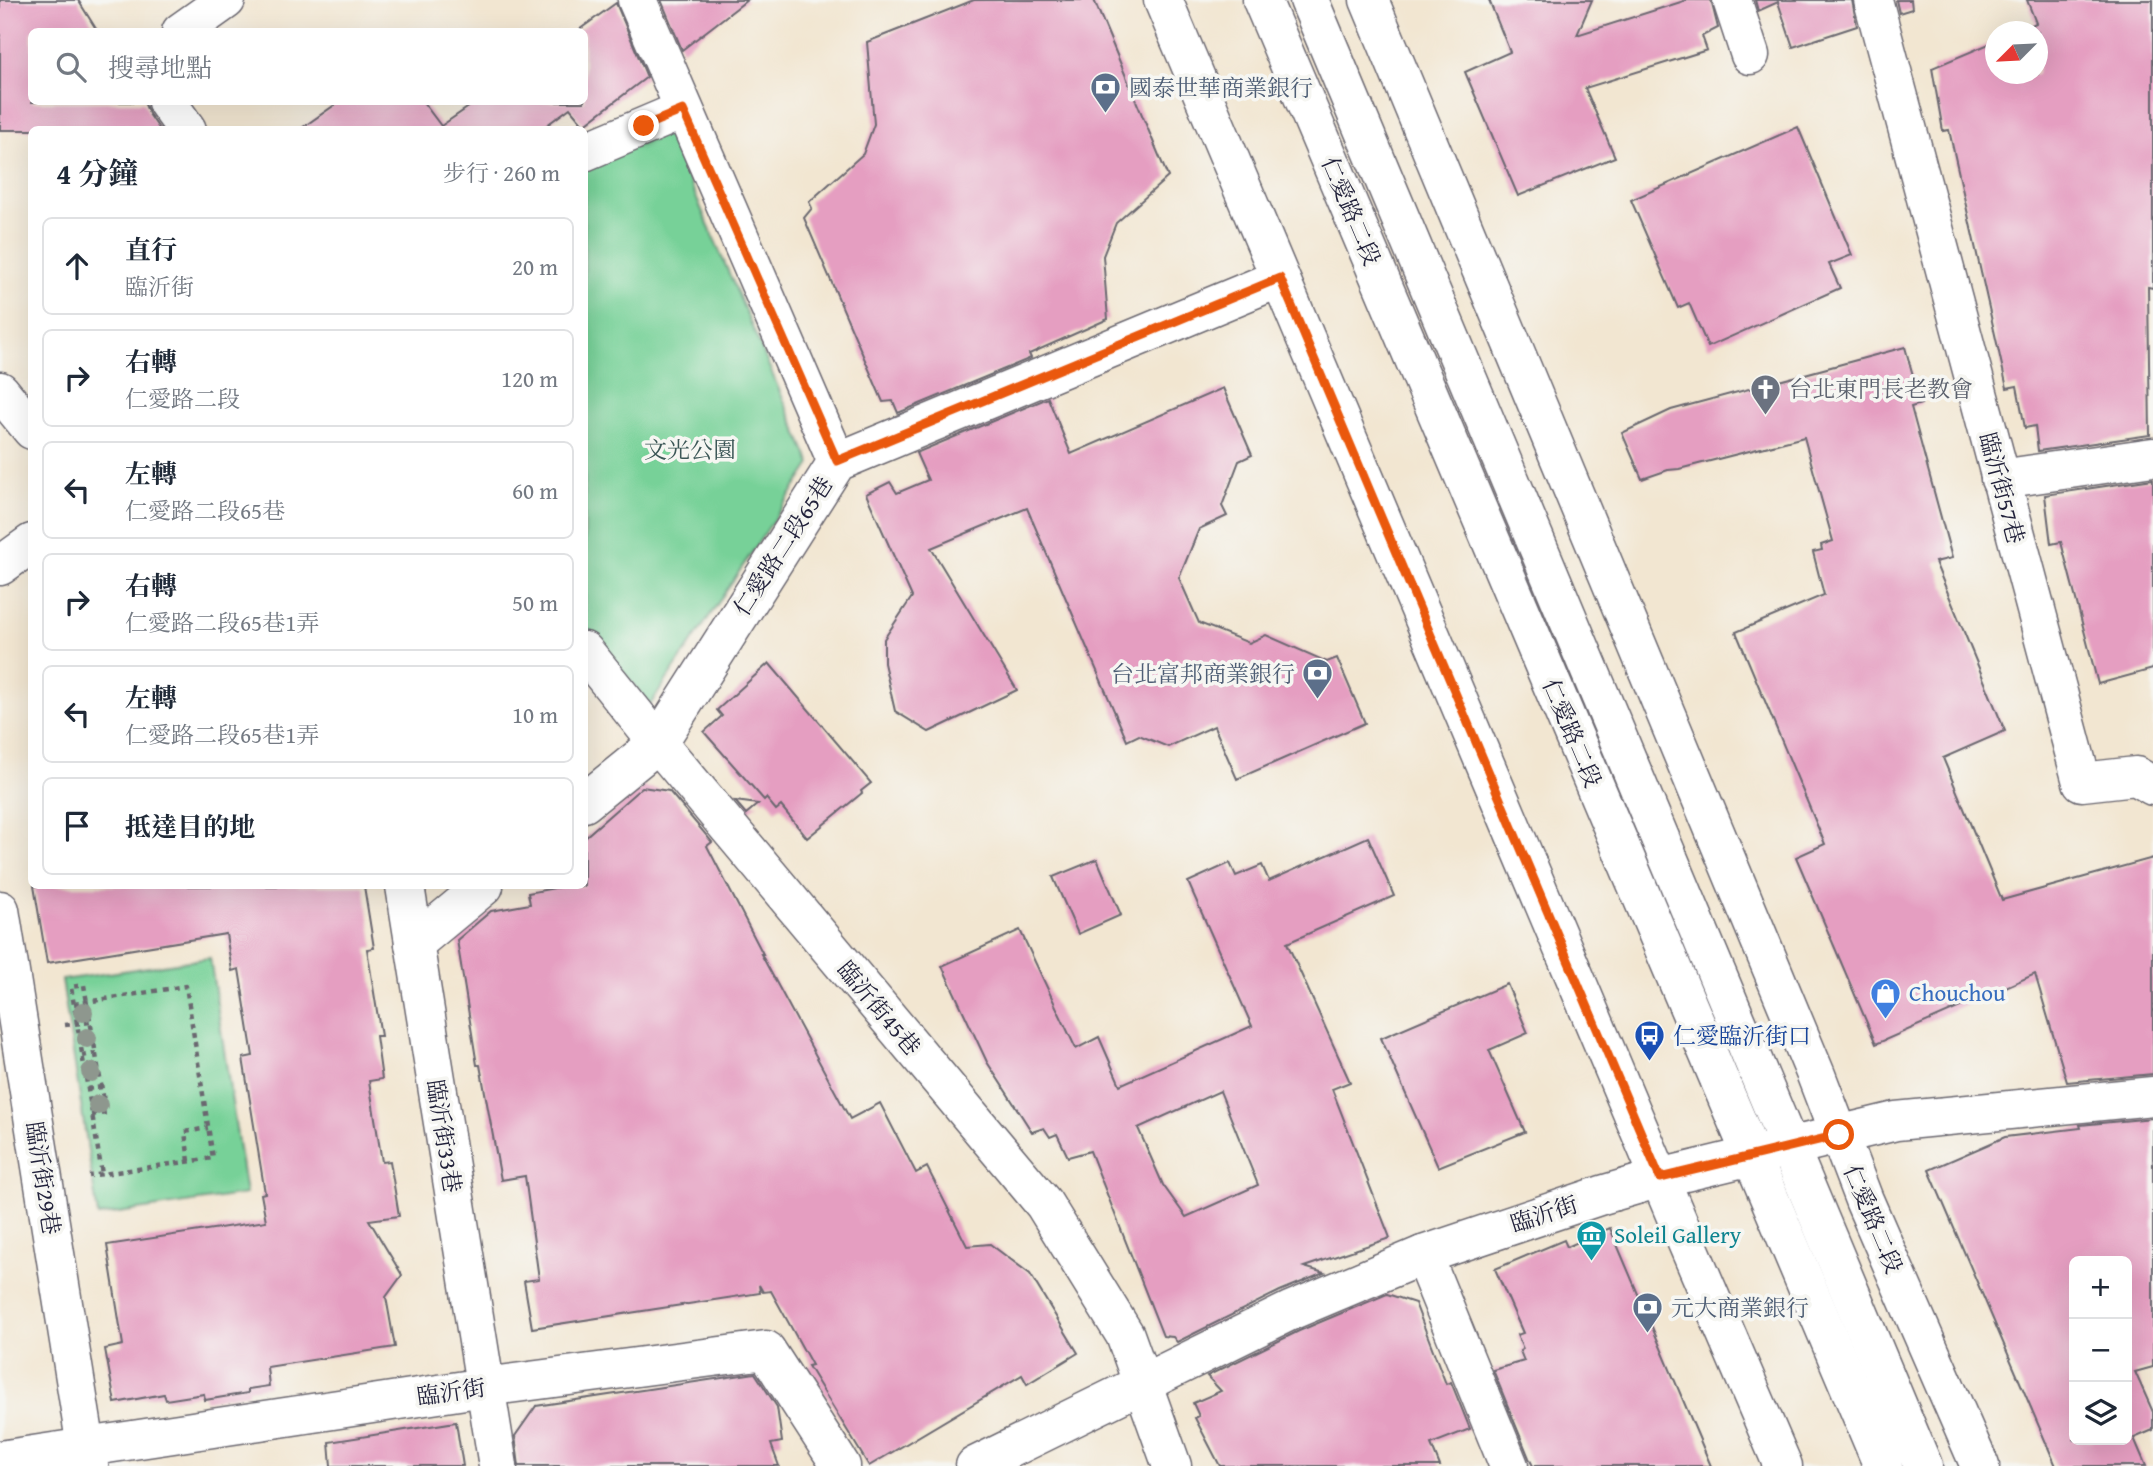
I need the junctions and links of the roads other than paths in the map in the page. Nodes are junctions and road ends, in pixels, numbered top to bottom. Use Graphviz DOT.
graph roads {
  1 [pos="226,0"];
  2 [pos="637,0"];
  3 [pos="1163,0"];
  4 [pos="1262,0"];
  5 [pos="1309,0"];
  6 [pos="1368,0"];
  7 [pos="1732,0"];
  8 [pos="1873,0"];
  9 [pos="187,28"];
  10 [pos="1749,55"];
  11 [pos="169,105"];
  12 [pos="683,110"];
  13 [pos="184,126"];
  14 [pos="588,150"];
  15 [pos="1280,278"];
  16 [pos="0,391"];
  17 [pos="28,425"];
  18 [pos="2153,457"];
  19 [pos="837,461"];
  20 [pos="2000,480"];
  21 [pos="28,546"];
  22 [pos="0,566"];
  23 [pos="588,656"];
  24 [pos="658,743"];
  25 [pos="2153,786"];
  26 [pos="588,800"];
  27 [pos="405,889"];
  28 [pos="480,889"];
  29 [pos="0,910"];
  30 [pos="414,944"];
  31 [pos="2153,1096"];
  32 [pos="1839,1135"];
  33 [pos="1789,1146"];
  34 [pos="1751,1155"];
  35 [pos="1660,1178"];
  36 [pos="1423,1255"];
  37 [pos="1142,1385"];
  38 [pos="485,1387"];
  39 [pos="88,1456"];
  40 [pos="0,1460"];
  41 [pos="498,1466"];
  42 [pos="841,1466"];
  43 [pos="975,1466"];
  44 [pos="1172,1466"];
  45 [pos="1509,1466"];
  46 [pos="1783,1466"];
  47 [pos="1883,1466"];
  48 [pos="1923,1466"];
  49 [pos="1980,1466"];
  1 -- 9 [label="street"];
  2 -- 12 [label="street"];
  3 -- 15 [label="street"];
  4 -- 34 [label="street, 仁愛路二段"];
  5 -- 33 [label="street"];
  6 -- 32 [label="street, 仁愛路二段"];
  7 -- 10 [label="street"];
  8 -- 20 [label="street, 臨沂街57巷"];
  11 -- 13 [label="street"];
  12 -- 14 [label="street"];
  12 -- 19 [label="street"];
  15 -- 19 [label="street, 仁愛路二段65巷"];
  15 -- 35 [label="street"];
  16 -- 17 [label="street"];
  18 -- 20 [label="street"];
  19 -- 24 [label="street, 仁愛路二段65巷"];
  20 -- 25 [label="street, 臨沂街57巷"];
  21 -- 22 [label="street"];
  23 -- 24 [label="street, 臨沂街45巷"];
  24 -- 26 [label="street, 仁愛路二段65巷"];
  24 -- 37 [label="street, 臨沂街45巷"];
  27 -- 30 [label="street, 臨沂街33巷"];
  28 -- 30 [label="street"];
  29 -- 39 [label="street, 臨沂街29巷"];
  30 -- 38 [label="street, 臨沂街33巷"];
  31 -- 32 [label="street, 臨沂街"];
  32 -- 33 [label="street, 臨沂街"];
  32 -- 49 [label="street, 仁愛路二段"];
  33 -- 34 [label="street, 臨沂街"];
  33 -- 48 [label="street"];
  34 -- 35 [label="street, 臨沂街"];
  34 -- 47 [label="street, 仁愛路二段"];
  35 -- 36 [label="street, 臨沂街"];
  35 -- 46 [label="street"];
  36 -- 37 [label="street, 臨沂街"];
  36 -- 45 [label="street"];
  37 -- 43 [label="street, 臨沂街"];
  37 -- 44 [label="street, 臨沂街45巷"];
  38 -- 39 [label="street, 臨沂街"];
  38 -- 41 [label="street, 臨沂街33巷"];
  38 -- 42 [label="street, 臨沂街"];
  39 -- 40 [label="street, 臨沂街"];
}
